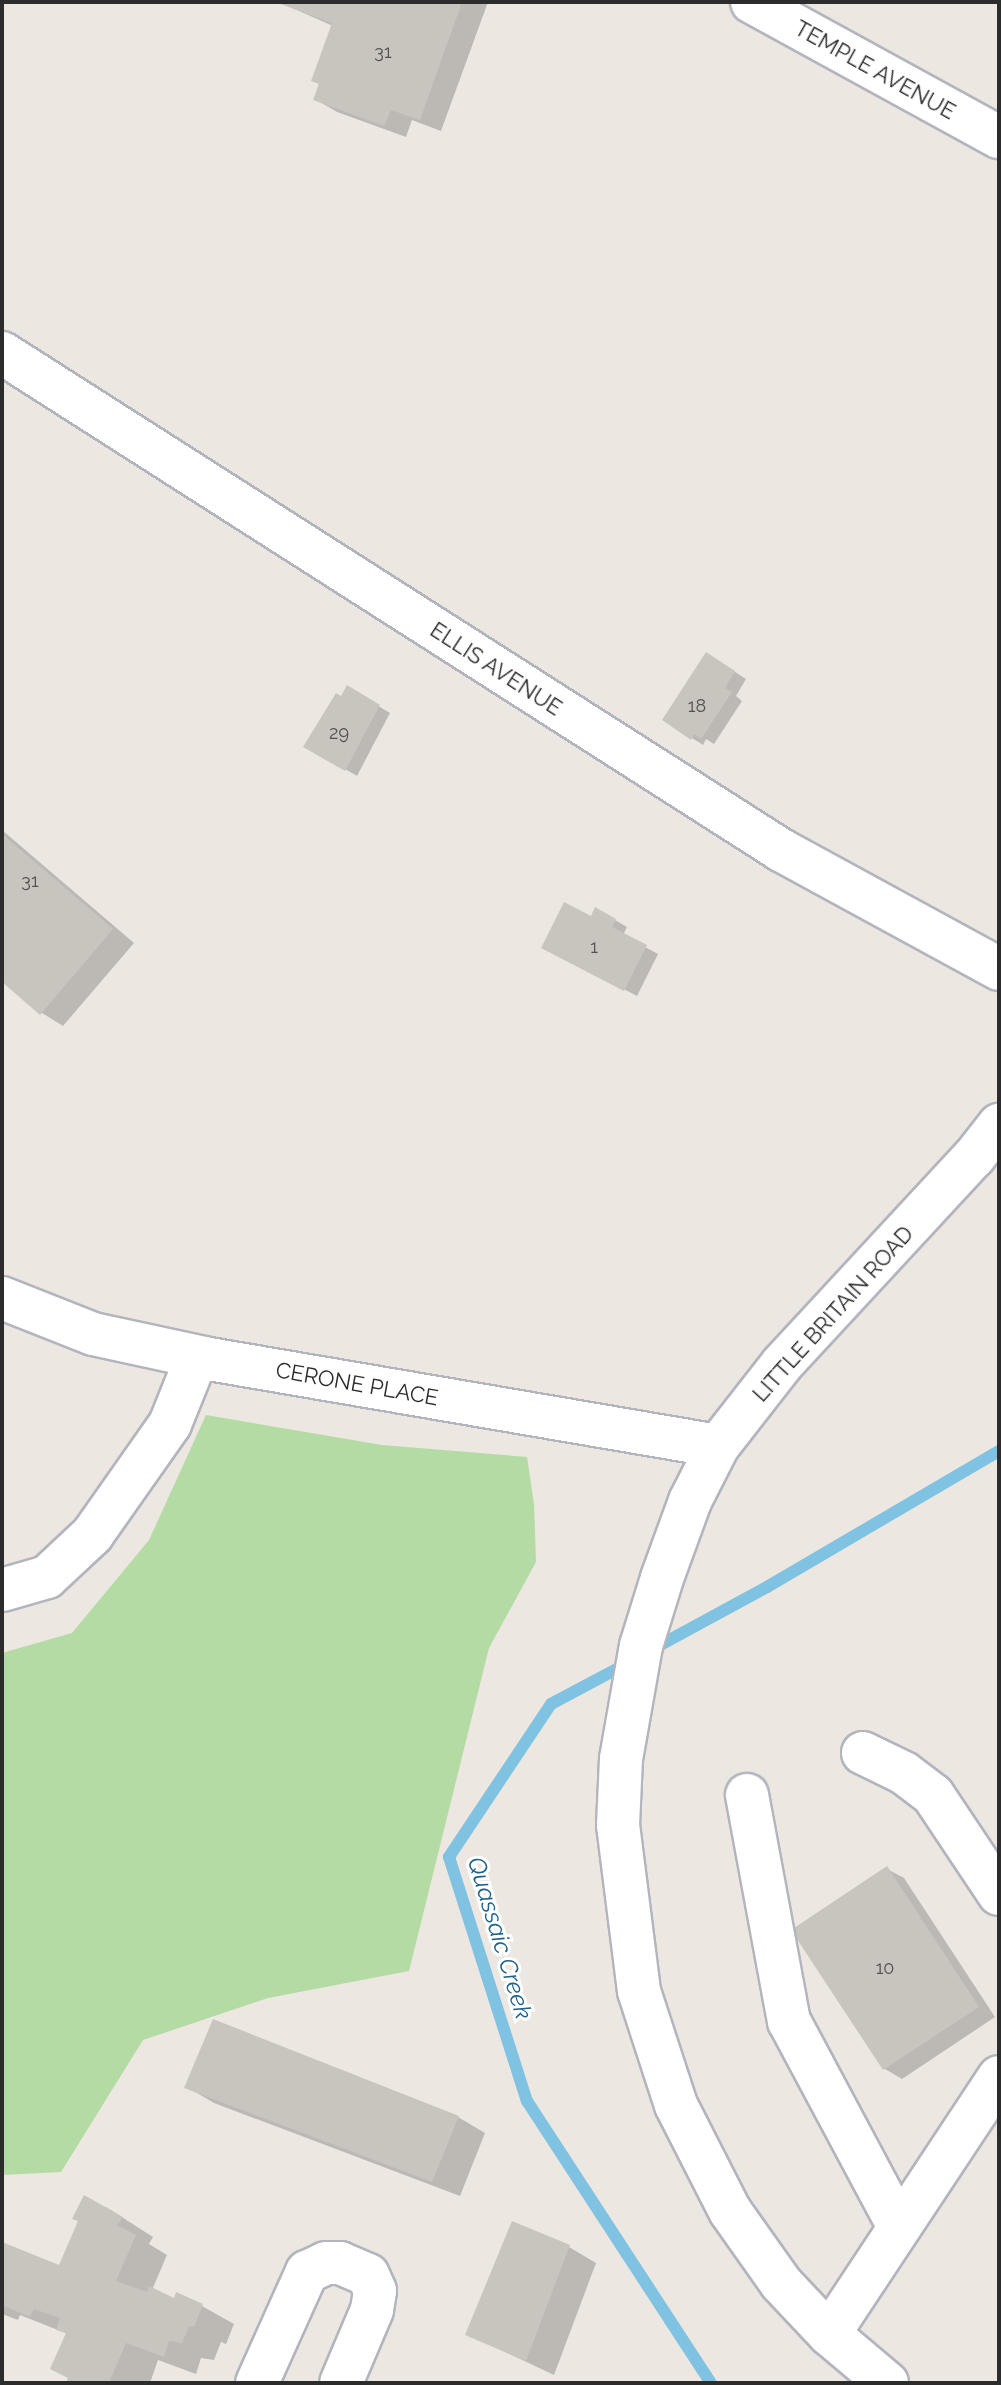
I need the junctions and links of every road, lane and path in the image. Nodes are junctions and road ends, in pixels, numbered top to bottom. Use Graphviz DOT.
graph roads {
  1 [pos="752,2"];
  2 [pos="999,137"];
  3 [pos="2,353"];
  4 [pos="999,969"];
  5 [pos="999,1125"];
  6 [pos="2,1298"];
  7 [pos="197,1357"];
  8 [pos="718,1446"];
  9 [pos="2,1590"];
  10 [pos="863,1753"];
  11 [pos="747,1795"];
  12 [pos="999,1894"];
  13 [pos="999,2077"];
  14 [pos="899,2227"];
  15 [pos="829,2334"];
  16 [pos="258,2383"];
  17 [pos="341,2383"];
  18 [pos="887,2383"];
  1 -- 2 [label="street, TEMPLE AVENUE"];
  3 -- 4 [label="street, ELLIS AVENUE"];
  5 -- 8 [label="street, LITTLE BRITAIN ROAD"];
  6 -- 7 [label="street, CERONE PLACE"];
  7 -- 8 [label="street, CERONE PLACE"];
  7 -- 9 [label="street"];
  8 -- 15 [label="street, LITTLE BRITAIN ROAD"];
  10 -- 12 [label="street"];
  11 -- 14 [label="street"];
  13 -- 14 [label="street"];
  14 -- 15 [label="street"];
  15 -- 18 [label="street, LITTLE BRITAIN ROAD"];
  16 -- 17 [label="street"];
}
